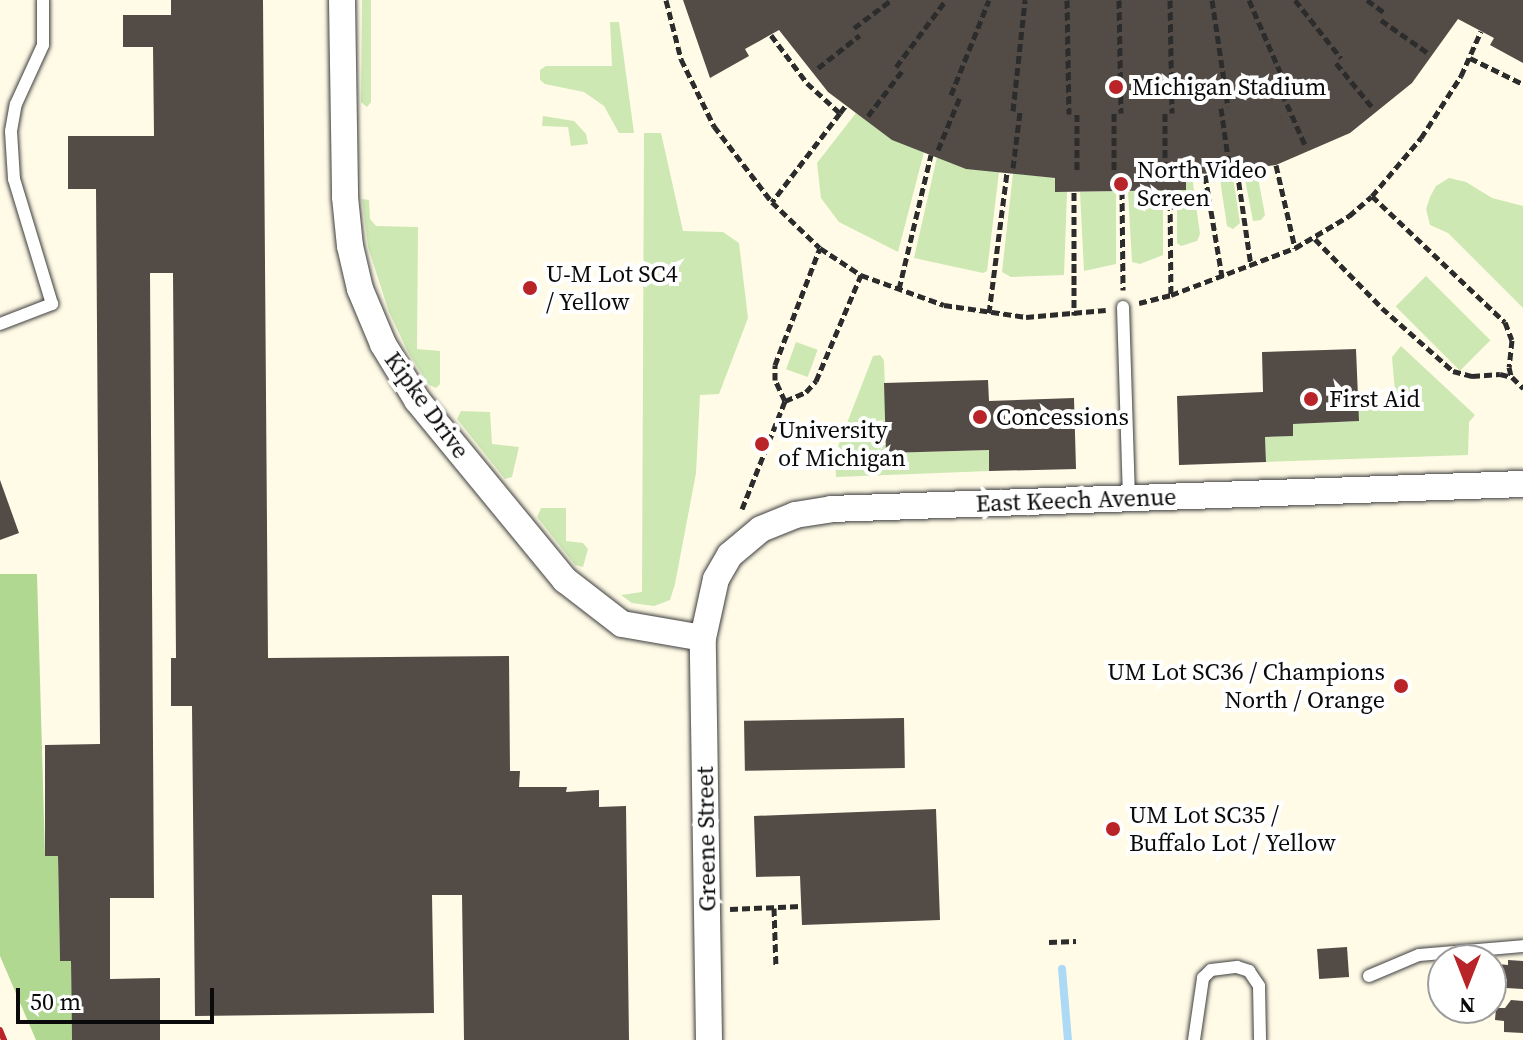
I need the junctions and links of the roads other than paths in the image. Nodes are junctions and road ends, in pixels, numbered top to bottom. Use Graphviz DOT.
graph roads {
  1 [pos="43,0"];
  2 [pos="342,0"];
  3 [pos="0,104"];
  4 [pos="16,104"];
  5 [pos="1123,307"];
  6 [pos="0,324"];
  7 [pos="1523,484"];
  8 [pos="1129,497"];
  9 [pos="703,638"];
  10 [pos="1523,946"];
  11 [pos="1369,976"];
  12 [pos="709,1040"];
  13 [pos="1194,1040"];
  14 [pos="1260,1040"];
  1 -- 4 [label="lane"];
  2 -- 9 [label="street, Kipke Drive"];
  3 -- 4 [label="lane"];
  4 -- 6 [label="lane"];
  5 -- 8 [label="lane"];
  7 -- 8 [label="street, East Keech Avenue"];
  8 -- 9 [label="street, East Keech Avenue"];
  9 -- 12 [label="street, Greene Street"];
  10 -- 11 [label="lane"];
  13 -- 14 [label="lane"];
}
